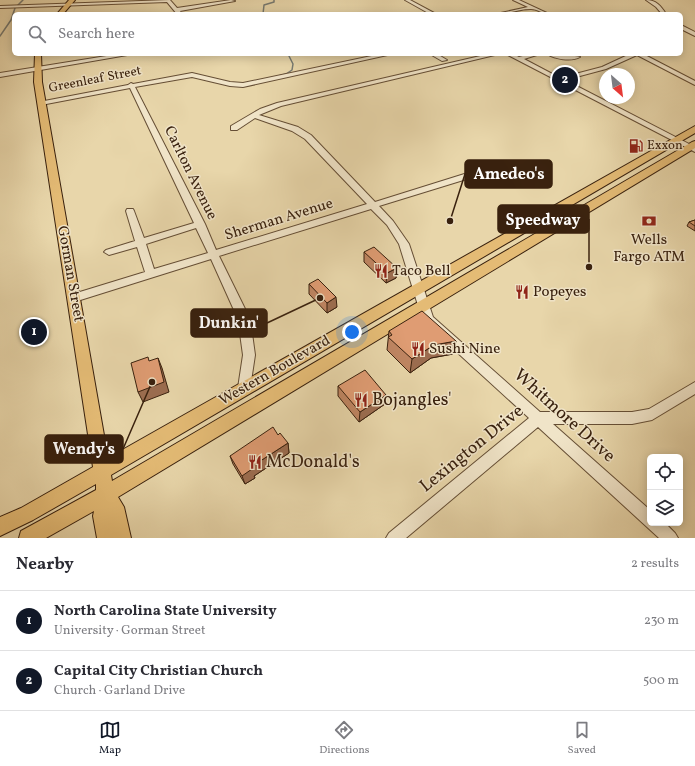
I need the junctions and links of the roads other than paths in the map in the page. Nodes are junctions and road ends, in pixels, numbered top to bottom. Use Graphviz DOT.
graph roads {
  1 [pos="192,0"];
  2 [pos="407,0"];
  3 [pos="515,0"];
  4 [pos="648,0"];
  5 [pos="168,1"];
  6 [pos="70,2"];
  7 [pos="214,2"];
  8 [pos="234,2"];
  9 [pos="198,6"];
  10 [pos="0,7"];
  11 [pos="531,8"];
  12 [pos="176,10"];
  13 [pos="222,10"];
  14 [pos="62,12"];
  15 [pos="203,12"];
  16 [pos="430,12"];
  17 [pos="509,12"];
  18 [pos="542,12"];
  19 [pos="662,12"];
  20 [pos="683,28"];
  21 [pos="695,34"];
  22 [pos="688,36"];
  23 [pos="38,56"];
  24 [pos="118,56"];
  25 [pos="380,56"];
  26 [pos="437,56"];
  27 [pos="487,56"];
  28 [pos="513,56"];
  29 [pos="529,56"];
  30 [pos="557,56"];
  31 [pos="577,56"];
  32 [pos="631,56"];
  33 [pos="643,56"];
  34 [pos="518,59"];
  35 [pos="444,60"];
  36 [pos="37,69"];
  37 [pos="0,75"];
  38 [pos="559,80"];
  39 [pos="695,83"];
  40 [pos="132,85"];
  41 [pos="41,103"];
  42 [pos="253,116"];
  43 [pos="234,128"];
  44 [pos="695,129"];
  45 [pos="687,145"];
  46 [pos="493,168"];
  47 [pos="373,205"];
  48 [pos="130,211"];
  49 [pos="200,224"];
  50 [pos="141,242"];
  51 [pos="109,252"];
  52 [pos="214,255"];
  53 [pos="151,274"];
  54 [pos="418,287"];
  55 [pos="74,298"];
  56 [pos="423,305"];
  57 [pos="695,387"];
  58 [pos="244,388"];
  59 [pos="538,419"];
  60 [pos="102,470"];
  61 [pos="106,495"];
  62 [pos="647,517"];
  63 [pos="657,526"];
  64 [pos="0,528"];
  65 [pos="28,538"];
  66 [pos="106,538"];
  67 [pos="122,538"];
  68 [pos="394,538"];
  69 [pos="670,538"];
  1 -- 9 [label="street"];
  2 -- 16 [label="street"];
  3 -- 11 [label="street"];
  4 -- 19 [label="street"];
  5 -- 6 [label="street"];
  5 -- 12 [label="street"];
  6 -- 10 [label="street"];
  6 -- 14 [label="main road"];
  7 -- 8 [label="street"];
  7 -- 9 [label="street"];
  7 -- 13 [label="street"];
  9 -- 12 [label="street"];
  9 -- 15 [label="street"];
  11 -- 17 [label="street"];
  11 -- 18 [label="street"];
  20 -- 21 [label="street"];
  21 -- 22 [label="street"];
  23 -- 36 [label="main road, Gorman Street"];
  24 -- 36 [label="street"];
  25 -- 40 [label="street, Greenleaf Street"];
  26 -- 35 [label="street"];
  27 -- 42 [label="street"];
  28 -- 34 [label="street"];
  29 -- 34 [label="street"];
  30 -- 31 [label="street"];
  32 -- 38 [label="street"];
  33 -- 39 [label="street"];
  34 -- 38 [label="street"];
  36 -- 37 [label="street"];
  36 -- 41 [label="main road, Gorman Street"];
  38 -- 45 [label="street"];
  40 -- 41 [label="street, Greenleaf Street"];
  40 -- 49 [label="street, Carlton Avenue"];
  41 -- 55 [label="main road, Gorman Street"];
  42 -- 43 [label="street"];
  42 -- 47 [label="street, Whitmore Drive"];
  44 -- 45 [label="main road, Western Boulevard"];
  45 -- 54 [label="main road, Western Boulevard"];
  45 -- 56 [label="main road, Western Boulevard"];
  46 -- 47 [label="street, Sherman Avenue"];
  47 -- 52 [label="street, Sherman Avenue"];
  47 -- 54 [label="street, Whitmore Drive"];
  48 -- 50 [label="street"];
  49 -- 50 [label="street"];
  49 -- 52 [label="street, Carlton Avenue"];
  50 -- 51 [label="street"];
  50 -- 53 [label="street"];
  52 -- 53 [label="street, Sherman Avenue"];
  52 -- 58 [label="street, Carlton Avenue"];
  53 -- 55 [label="street, Sherman Avenue"];
  54 -- 56 [label="street, Whitmore Drive"];
  54 -- 58 [label="main road, Western Boulevard"];
  55 -- 60 [label="main road, Gorman Street"];
  56 -- 59 [label="street, Whitmore Drive"];
  56 -- 61 [label="main road, Western Boulevard"];
  57 -- 59 [label="street, Lexington Drive"];
  58 -- 60 [label="main road, Western Boulevard"];
  59 -- 62 [label="street, Whitmore Drive"];
  59 -- 68 [label="street, Lexington Drive"];
  60 -- 61 [label="main road, Gorman Street"];
  60 -- 64 [label="main road, Western Boulevard"];
  61 -- 65 [label="main road, Western Boulevard"];
  61 -- 66 [label="main road, Gorman Street"];
  61 -- 67 [label="main road, Gorman Street"];
  63 -- 69 [label="street"];
}
